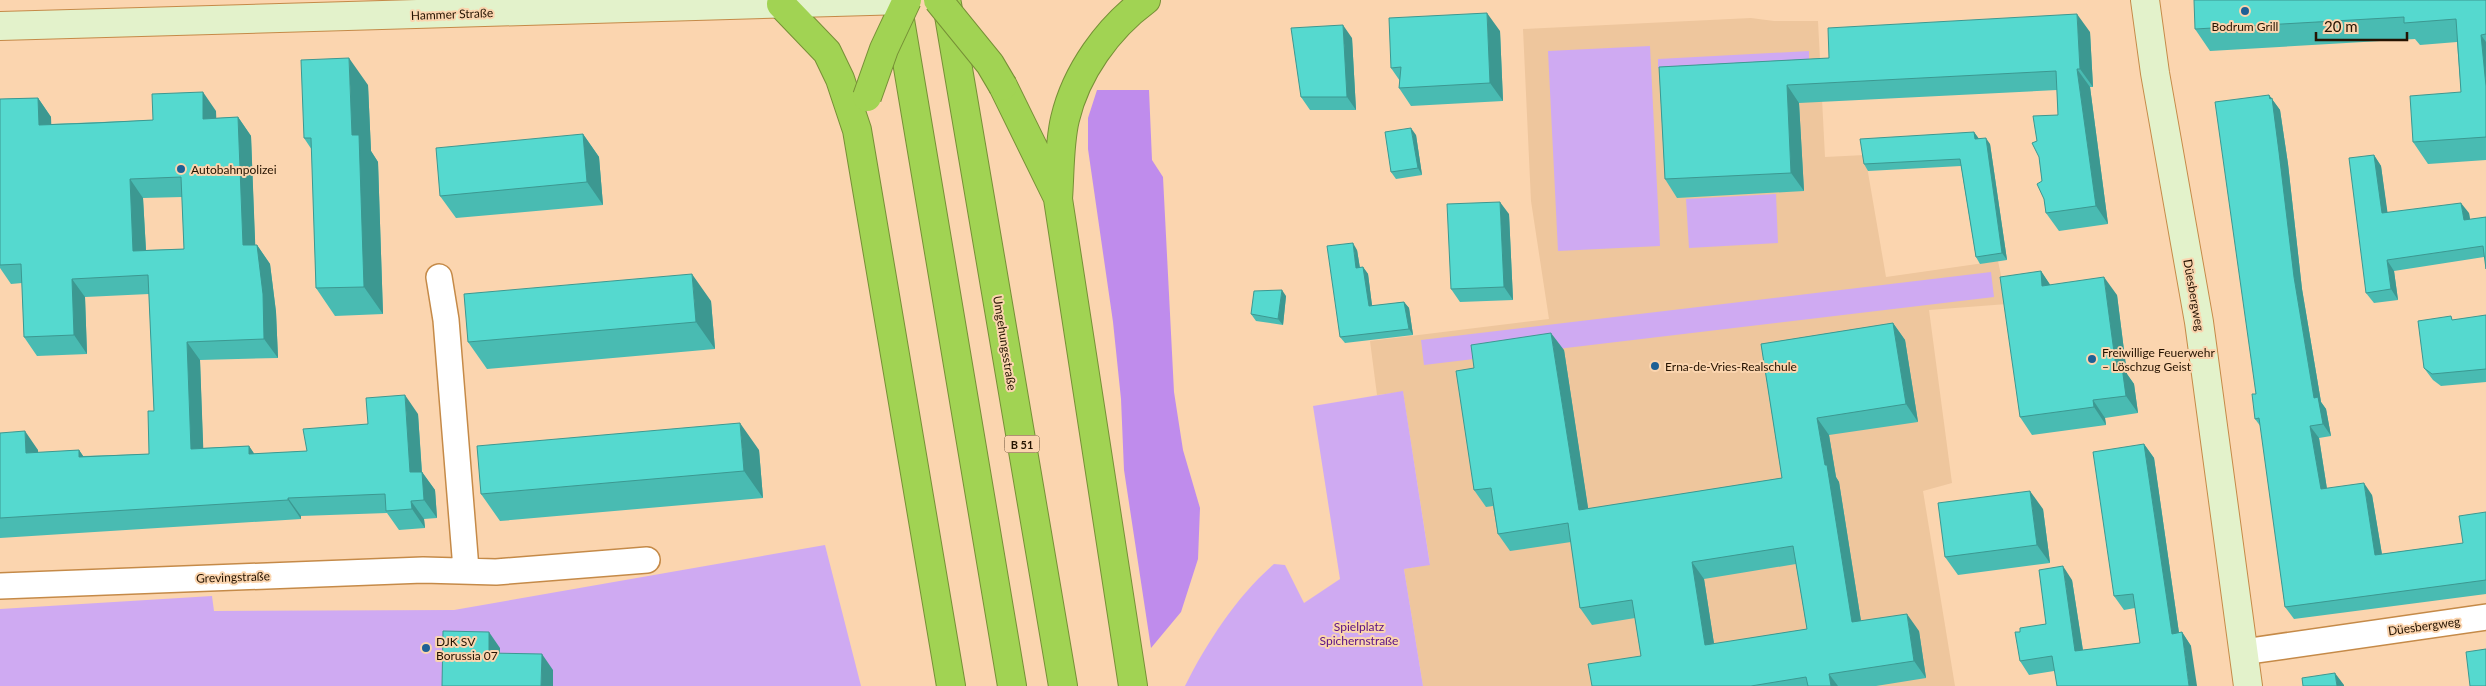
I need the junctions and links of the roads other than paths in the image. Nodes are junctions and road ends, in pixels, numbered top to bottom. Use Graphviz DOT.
graph roads {
  1 [pos="897,0"];
  2 [pos="906,0"];
  3 [pos="938,0"];
  4 [pos="946,0"];
  5 [pos="1146,0"];
  6 [pos="2145,0"];
  7 [pos="781,4"];
  8 [pos="0,26"];
  9 [pos="857,130"];
  10 [pos="1058,199"];
  11 [pos="439,278"];
  12 [pos="647,560"];
  13 [pos="466,569"];
  14 [pos="0,586"];
  15 [pos="2486,617"];
  16 [pos="2243,652"];
  17 [pos="951,686"];
  18 [pos="1012,686"];
  19 [pos="1063,686"];
  20 [pos="1133,686"];
  21 [pos="2248,686"];
  1 -- 18 [label="highway"];
  2 -- 7 [label="main road, Hammer Straße, bridge"];
  2 -- 9 [label="highway, bridge"];
  3 -- 10 [label="highway, bridge"];
  4 -- 19 [label="highway, Umgehungsstraße / B 51"];
  5 -- 10 [label="highway"];
  6 -- 16 [label="main road, Düesbergweg"];
  7 -- 8 [label="main road, Hammer Straße"];
  7 -- 9 [label="highway"];
  9 -- 17 [label="highway"];
  10 -- 20 [label="highway"];
  11 -- 13 [label="street"];
  12 -- 13 [label="street, Grevingstraße"];
  13 -- 14 [label="street, Grevingstraße"];
  15 -- 16 [label="street, Düesbergweg"];
  16 -- 21 [label="main road, Düesbergweg"];
}
